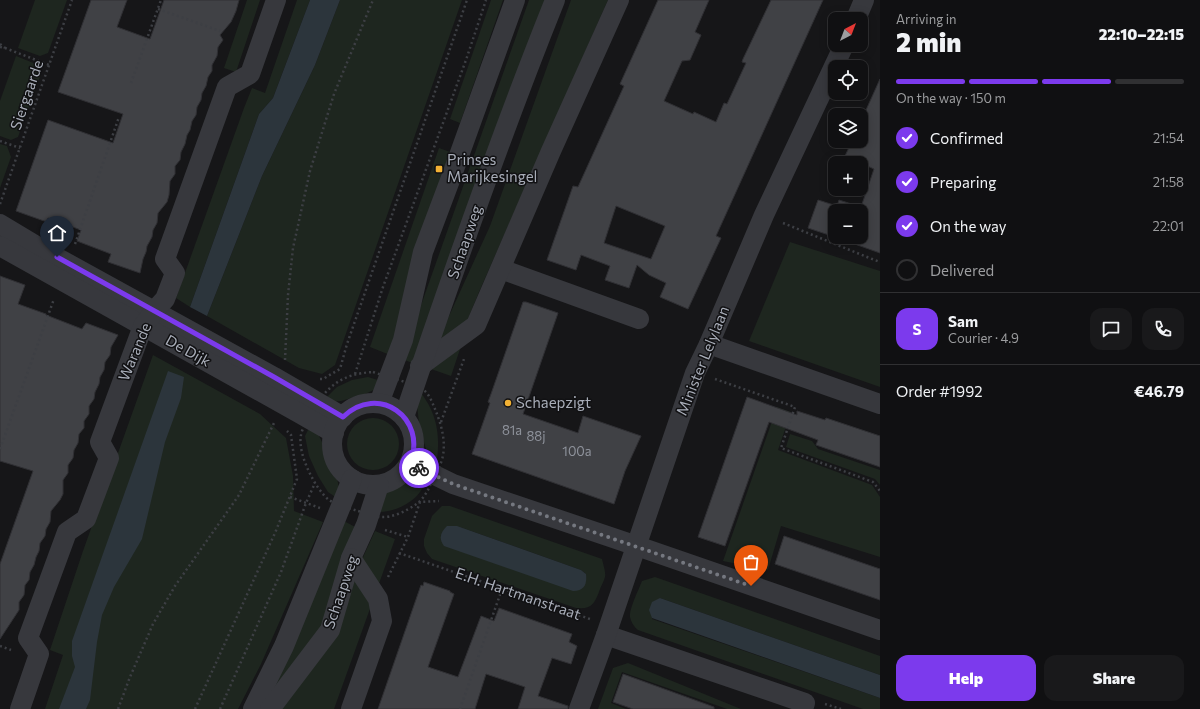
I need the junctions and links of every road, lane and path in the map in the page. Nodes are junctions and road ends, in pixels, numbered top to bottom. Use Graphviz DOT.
graph roads {
  1 [pos="72,0"];
  2 [pos="162,0"];
  3 [pos="276,0"];
  4 [pos="373,0"];
  5 [pos="467,0"];
  6 [pos="486,0"];
  7 [pos="515,0"];
  8 [pos="555,0"];
  9 [pos="619,0"];
  10 [pos="864,0"];
  11 [pos="158,9"];
  12 [pos="859,12"];
  13 [pos="220,31"];
  14 [pos="0,46"];
  15 [pos="841,52"];
  16 [pos="49,65"];
  17 [pos="131,83"];
  18 [pos="119,117"];
  19 [pos="0,141"];
  20 [pos="20,148"];
  21 [pos="0,204"];
  22 [pos="764,215"];
  23 [pos="0,224"];
  24 [pos="0,246"];
  25 [pos="880,262"];
  26 [pos="501,269"];
  27 [pos="64,272"];
  28 [pos="149,318"];
  29 [pos="639,319"];
  30 [pos="476,326"];
  31 [pos="709,344"];
  32 [pos="420,366"];
  33 [pos="284,367"];
  34 [pos="695,373"];
  35 [pos="356,374"];
  36 [pos="318,378"];
  37 [pos="379,403"];
  38 [pos="880,404"];
  39 [pos="404,417"];
  40 [pos="275,421"];
  41 [pos="338,425"];
  42 [pos="286,430"];
  43 [pos="0,449"];
  44 [pos="410,463"];
  45 [pos="434,476"];
  46 [pos="352,479"];
  47 [pos="315,483"];
  48 [pos="380,485"];
  49 [pos="880,491"];
  50 [pos="420,502"];
  51 [pos="636,546"];
  52 [pos="399,553"];
  53 [pos="351,558"];
  54 [pos="502,590"];
  55 [pos="378,599"];
  56 [pos="600,628"];
  57 [pos="880,630"];
  58 [pos="20,709"];
  59 [pos="118,709"];
  60 [pos="195,709"];
  61 [pos="220,709"];
  62 [pos="253,709"];
  63 [pos="270,709"];
  64 [pos="351,709"];
  65 [pos="460,709"];
  66 [pos="579,709"];
  67 [pos="803,709"];
  1 -- 16 [label="path, Siergaarde"];
  2 -- 11 [label="path"];
  3 -- 28 [label="street, Warande"];
  4 -- 33 [label="path"];
  5 -- 36 [label="path"];
  6 -- 35 [label="path"];
  7 -- 37 [label="street"];
  8 -- 32 [label="street, Schaapweg"];
  9 -- 26 [label="street"];
  10 -- 12 [label="street"];
  11 -- 13 [label="path"];
  11 -- 17 [label="path"];
  14 -- 16 [label="path"];
  15 -- 22 [label="street, Minister Lelylaan"];
  16 -- 20 [label="path, Siergaarde"];
  18 -- 27 [label="path"];
  19 -- 20 [label="path"];
  20 -- 21 [label="path, Siergaarde"];
  22 -- 25 [label="path"];
  22 -- 31 [label="street, Minister Lelylaan"];
  23 -- 27 [label="street, De Dijk"];
  24 -- 27 [label="street, De Dijk"];
  26 -- 29 [label="street"];
  26 -- 30 [label="street"];
  27 -- 28 [label="street, De Dijk"];
  27 -- 43 [label="path"];
  28 -- 41 [label="street, De Dijk"];
  28 -- 58 [label="street, Warande"];
  30 -- 32 [label="street"];
  30 -- 45 [label="path"];
  31 -- 34 [label="street, Minister Lelylaan"];
  31 -- 38 [label="street"];
  32 -- 39 [label="street, Schaapweg"];
  34 -- 49 [label="path"];
  34 -- 51 [label="street, Minister Lelylaan"];
  37 -- 39 [label="street"];
  37 -- 41 [label="street"];
  39 -- 44 [label="street"];
  40 -- 59 [label="path"];
  41 -- 46 [label="street"];
  42 -- 60 [label="path"];
  44 -- 45 [label="street"];
  44 -- 48 [label="street"];
  45 -- 51 [label="street"];
  46 -- 48 [label="street"];
  46 -- 62 [label="street, Schaapweg"];
  47 -- 61 [label="path"];
  48 -- 53 [label="street, Schaapweg"];
  50 -- 52 [label="path"];
  51 -- 56 [label="street, Minister Lelylaan"];
  51 -- 57 [label="street"];
  52 -- 54 [label="path, E.H. Hartmanstraat"];
  52 -- 55 [label="path"];
  53 -- 55 [label="street"];
  53 -- 63 [label="street, Schaapweg"];
  54 -- 56 [label="path, E.H. Hartmanstraat"];
  54 -- 65 [label="path"];
  55 -- 64 [label="street"];
  56 -- 66 [label="street, Minister Lelylaan"];
  56 -- 67 [label="street"];
}
